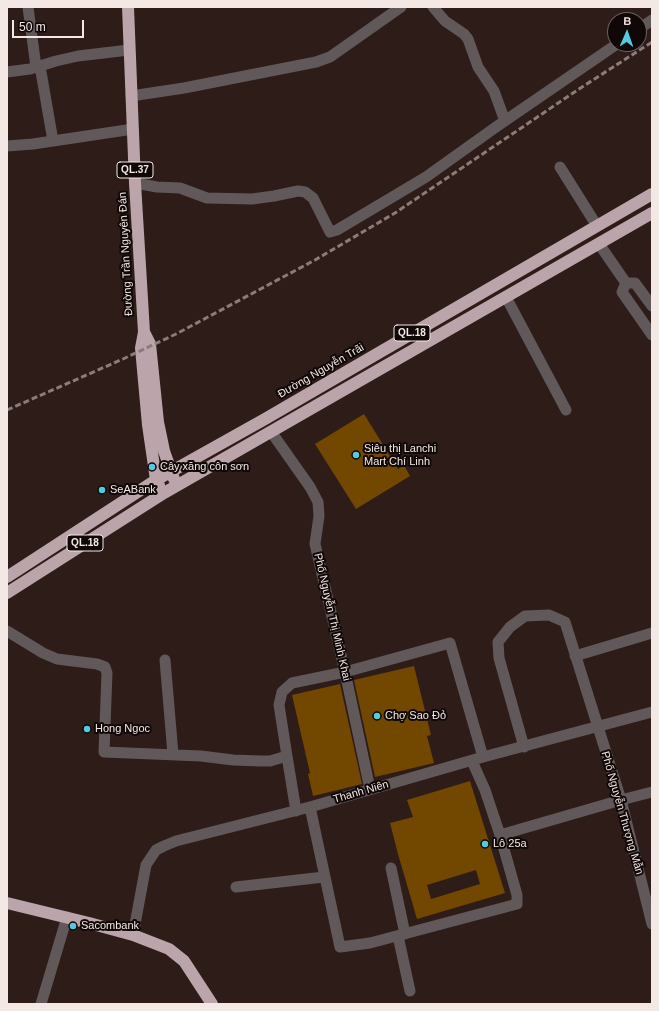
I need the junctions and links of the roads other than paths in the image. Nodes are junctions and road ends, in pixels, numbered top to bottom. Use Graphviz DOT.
graph roads {
  1 [pos="28,7"];
  2 [pos="128,7"];
  3 [pos="401,7"];
  4 [pos="433,7"];
  5 [pos="129,50"];
  6 [pos="607,51"];
  7 [pos="38,66"];
  8 [pos="7,72"];
  9 [pos="131,96"];
  10 [pos="505,121"];
  11 [pos="133,129"];
  12 [pos="53,141"];
  13 [pos="7,146"];
  14 [pos="560,167"];
  15 [pos="135,183"];
  16 [pos="652,194"];
  17 [pos="652,213"];
  18 [pos="597,226"];
  19 [pos="599,244"];
  20 [pos="626,283"];
  21 [pos="506,297"];
  22 [pos="652,306"];
  23 [pos="652,310"];
  24 [pos="640,318"];
  25 [pos="144,332"];
  26 [pos="652,335"];
  27 [pos="566,410"];
  28 [pos="265,419"];
  29 [pos="272,432"];
  30 [pos="171,472"];
  31 [pos="156,480"];
  32 [pos="177,486"];
  33 [pos="164,493"];
  34 [pos="7,577"];
  35 [pos="7,593"];
  36 [pos="7,631"];
  37 [pos="652,633"];
  38 [pos="575,656"];
  39 [pos="165,660"];
  40 [pos="345,672"];
  41 [pos="652,712"];
  42 [pos="597,727"];
  43 [pos="524,747"];
  44 [pos="173,754"];
  45 [pos="287,756"];
  46 [pos="478,759"];
  47 [pos="370,790"];
  48 [pos="652,792"];
  49 [pos="621,800"];
  50 [pos="310,807"];
  51 [pos="296,811"];
  52 [pos="500,835"];
  53 [pos="391,868"];
  54 [pos="324,877"];
  55 [pos="236,887"];
  56 [pos="7,903"];
  57 [pos="67,917"];
  58 [pos="652,924"];
  59 [pos="133,935"];
  60 [pos="402,935"];
  61 [pos="410,992"];
  62 [pos="41,1004"];
  63 [pos="212,1004"];
  1 -- 7 [label="street"];
  2 -- 5 [label="highway, Đường Trần Nguyên Đán / QL.37"];
  3 -- 9 [label="street"];
  4 -- 10 [label="street"];
  5 -- 7 [label="street"];
  5 -- 9 [label="highway, Đường Trần Nguyên Đán / QL.37"];
  6 -- 10 [label="street"];
  7 -- 8 [label="street"];
  7 -- 12 [label="street"];
  9 -- 11 [label="highway, Đường Trần Nguyên Đán / QL.37"];
  10 -- 15 [label="street"];
  11 -- 12 [label="street"];
  11 -- 15 [label="highway, Đường Trần Nguyên Đán / QL.37"];
  12 -- 13 [label="street"];
  14 -- 18 [label="street"];
  15 -- 25 [label="highway, Đường Trần Nguyên Đán / QL.37"];
  16 -- 18 [label="highway, Đường Nguyễn Trãi / QL.18"];
  17 -- 19 [label="highway, QL.18"];
  18 -- 28 [label="highway, Đường Nguyễn Trãi / QL.18"];
  19 -- 20 [label="street"];
  19 -- 21 [label="highway, QL.18"];
  20 -- 22 [label="street"];
  20 -- 24 [label="street"];
  21 -- 27 [label="street"];
  21 -- 29 [label="highway, QL.18"];
  23 -- 24 [label="street"];
  24 -- 26 [label="street"];
  25 -- 30 [label="highway, Đường Trần Nguyên Đán / QL.37"];
  25 -- 31 [label="highway, Đường Trần Nguyên Đán / QL.37"];
  28 -- 29 [label="highway"];
  28 -- 30 [label="highway, Đường Nguyễn Trãi / QL.18"];
  29 -- 32 [label="highway, QL.18"];
  29 -- 40 [label="street, Phố Nguyễn Thị Minh Khai"];
  30 -- 31 [label="highway, Đường Nguyễn Trãi / QL.18"];
  30 -- 32 [label="highway, Đường Trần Nguyên Đán / QL.37"];
  31 -- 33 [label="highway, Đường Trần Nguyên Đán / QL.37"];
  31 -- 34 [label="highway, Đường Nguyễn Trãi / QL.18"];
  32 -- 33 [label="highway, QL.18"];
  33 -- 35 [label="highway, QL.18"];
  36 -- 44 [label="street"];
  37 -- 38 [label="street"];
  38 -- 42 [label="street, Phố Nguyễn Thượng Mẫn"];
  38 -- 43 [label="street, Phố Nguyễn Thượng Mẫn"];
  39 -- 44 [label="street"];
  40 -- 45 [label="street"];
  40 -- 46 [label="street"];
  40 -- 47 [label="street, Phố Nguyễn Thị Minh Khai"];
  41 -- 42 [label="street, Thanh Niên"];
  42 -- 43 [label="street, Thanh Niên"];
  42 -- 49 [label="street, Phố Nguyễn Thượng Mẫn"];
  43 -- 46 [label="street, Thanh Niên"];
  44 -- 45 [label="street"];
  45 -- 51 [label="street"];
  46 -- 47 [label="street, Thanh Niên"];
  46 -- 52 [label="street"];
  47 -- 50 [label="street, Thanh Niên"];
  48 -- 49 [label="street"];
  49 -- 52 [label="street"];
  49 -- 58 [label="street, Phố Nguyễn Thượng Mẫn"];
  50 -- 51 [label="street, Thanh Niên"];
  50 -- 54 [label="street"];
  51 -- 59 [label="street, Thanh Niên"];
  52 -- 60 [label="street"];
  53 -- 60 [label="street"];
  54 -- 55 [label="street"];
  54 -- 60 [label="street"];
  56 -- 57 [label="highway"];
  57 -- 59 [label="highway"];
  57 -- 62 [label="street"];
  59 -- 63 [label="highway"];
  60 -- 61 [label="street"];
}
